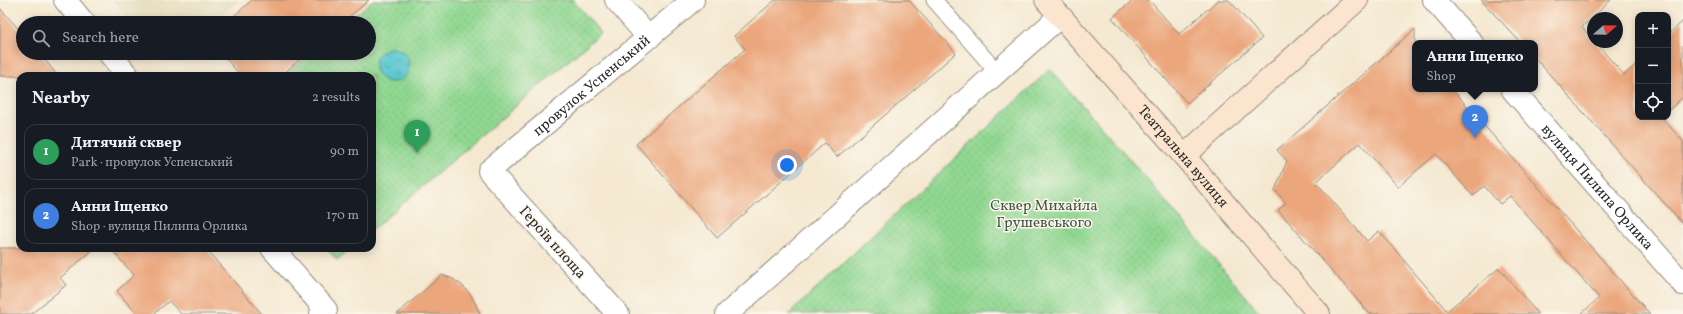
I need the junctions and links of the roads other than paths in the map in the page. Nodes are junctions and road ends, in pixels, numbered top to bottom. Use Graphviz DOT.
graph roads {
  1 [pos="65,0"];
  2 [pos="616,0"];
  3 [pos="693,0"];
  4 [pos="934,0"];
  5 [pos="1357,0"];
  6 [pos="1434,0"];
  7 [pos="1053,8"];
  8 [pos="78,16"];
  9 [pos="649,38"];
  10 [pos="1469,40"];
  11 [pos="115,60"];
  12 [pos="125,72"];
  13 [pos="997,72"];
  14 [pos="1515,92"];
  15 [pos="1184,156"];
  16 [pos="489,171"];
  17 [pos="275,252"];
  18 [pos="1683,284"];
  19 [pos="324,312"];
  20 [pos="618,314"];
  21 [pos="727,314"];
  22 [pos="1319,314"];
  1 -- 8 [label="street"];
  2 -- 9 [label="street"];
  3 -- 9 [label="street, провулок Успенський"];
  4 -- 13 [label="lane"];
  5 -- 15 [label="street"];
  6 -- 10 [label="street"];
  7 -- 13 [label="street"];
  7 -- 15 [label="street, Театральна вулиця"];
  9 -- 16 [label="street, провулок Успенський"];
  11 -- 12 [label="street"];
  13 -- 21 [label="street"];
  14 -- 18 [label="street, вулиця Пилипа Орлика"];
  15 -- 22 [label="street, Театральна вулиця"];
  16 -- 20 [label="street, Героїв площа"];
  17 -- 19 [label="street"];
}
